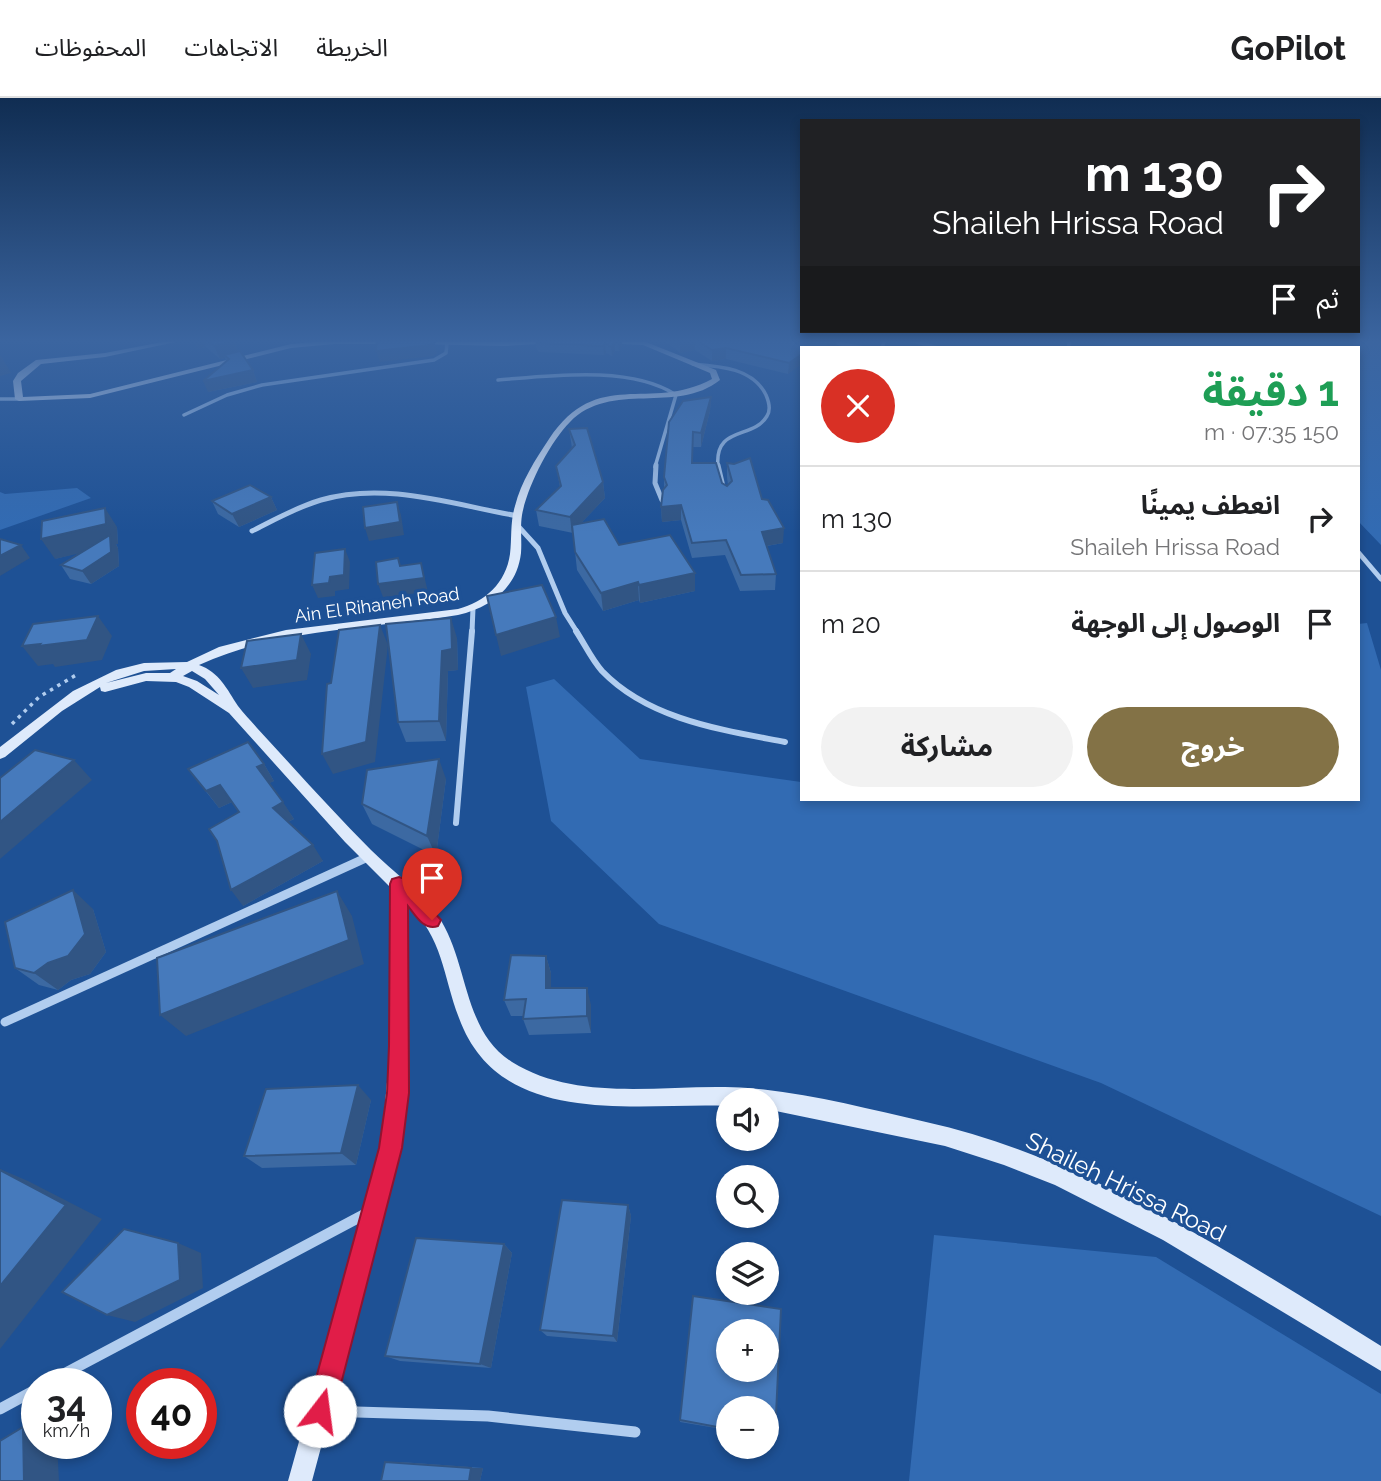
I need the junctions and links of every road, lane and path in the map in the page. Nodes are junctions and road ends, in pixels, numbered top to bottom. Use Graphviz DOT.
graph roads {
  1 [pos="209,404"];
  2 [pos="593,404"];
  3 [pos="667,404"];
  4 [pos="768,404"];
  5 [pos="184,415"];
  6 [pos="726,496"];
  7 [pos="662,500"];
  8 [pos="518,521"];
  9 [pos="252,531"];
  10 [pos="1360,554"];
  11 [pos="1381,579"];
  12 [pos="473,608"];
  13 [pos="228,648"];
  14 [pos="186,666"];
  15 [pos="203,671"];
  16 [pos="76,675"];
  17 [pos="172,677"];
  18 [pos="189,682"];
  19 [pos="70,699"];
  20 [pos="234,710"];
  21 [pos="9,729"];
  22 [pos="785,742"];
  23 [pos="0,754"];
  24 [pos="456,823"];
  25 [pos="368,857"];
  26 [pos="399,884"];
  27 [pos="5,1022"];
  28 [pos="376,1209"];
  29 [pos="1381,1359"];
  30 [pos="75,1368"];
  31 [pos="21,1398"];
  32 [pos="0,1409"];
  33 [pos="320,1411"];
  34 [pos="635,1432"];
  35 [pos="300,1481"];
  1 -- 5 [label="street"];
  2 -- 8 [label="street, Ain El Rihaneh Road"];
  3 -- 7 [label="street"];
  4 -- 6 [label="street"];
  8 -- 9 [label="street"];
  8 -- 12 [label="street, Ain El Rihaneh Road"];
  8 -- 22 [label="street"];
  10 -- 11 [label="street"];
  12 -- 13 [label="street, Ain El Rihaneh Road"];
  12 -- 24 [label="street"];
  13 -- 14 [label="street, Ain El Rihaneh Road"];
  13 -- 15 [label="street"];
  14 -- 15 [label="street"];
  14 -- 17 [label="street, Ain El Rihaneh Road"];
  14 -- 19 [label="street"];
  15 -- 18 [label="street"];
  15 -- 20 [label="street"];
  16 -- 21 [label="path"];
  17 -- 18 [label="street"];
  17 -- 19 [label="street"];
  18 -- 20 [label="street"];
  19 -- 23 [label="street"];
  20 -- 25 [label="street, Shaileh Hrissa Road"];
  25 -- 26 [label="street, Shaileh Hrissa Road"];
  25 -- 27 [label="street"];
  26 -- 28 [label="street"];
  26 -- 29 [label="street, Shaileh Hrissa Road"];
  28 -- 30 [label="street"];
  28 -- 33 [label="street"];
  31 -- 32 [label="street"];
  33 -- 34 [label="street"];
  33 -- 35 [label="street"];
}
